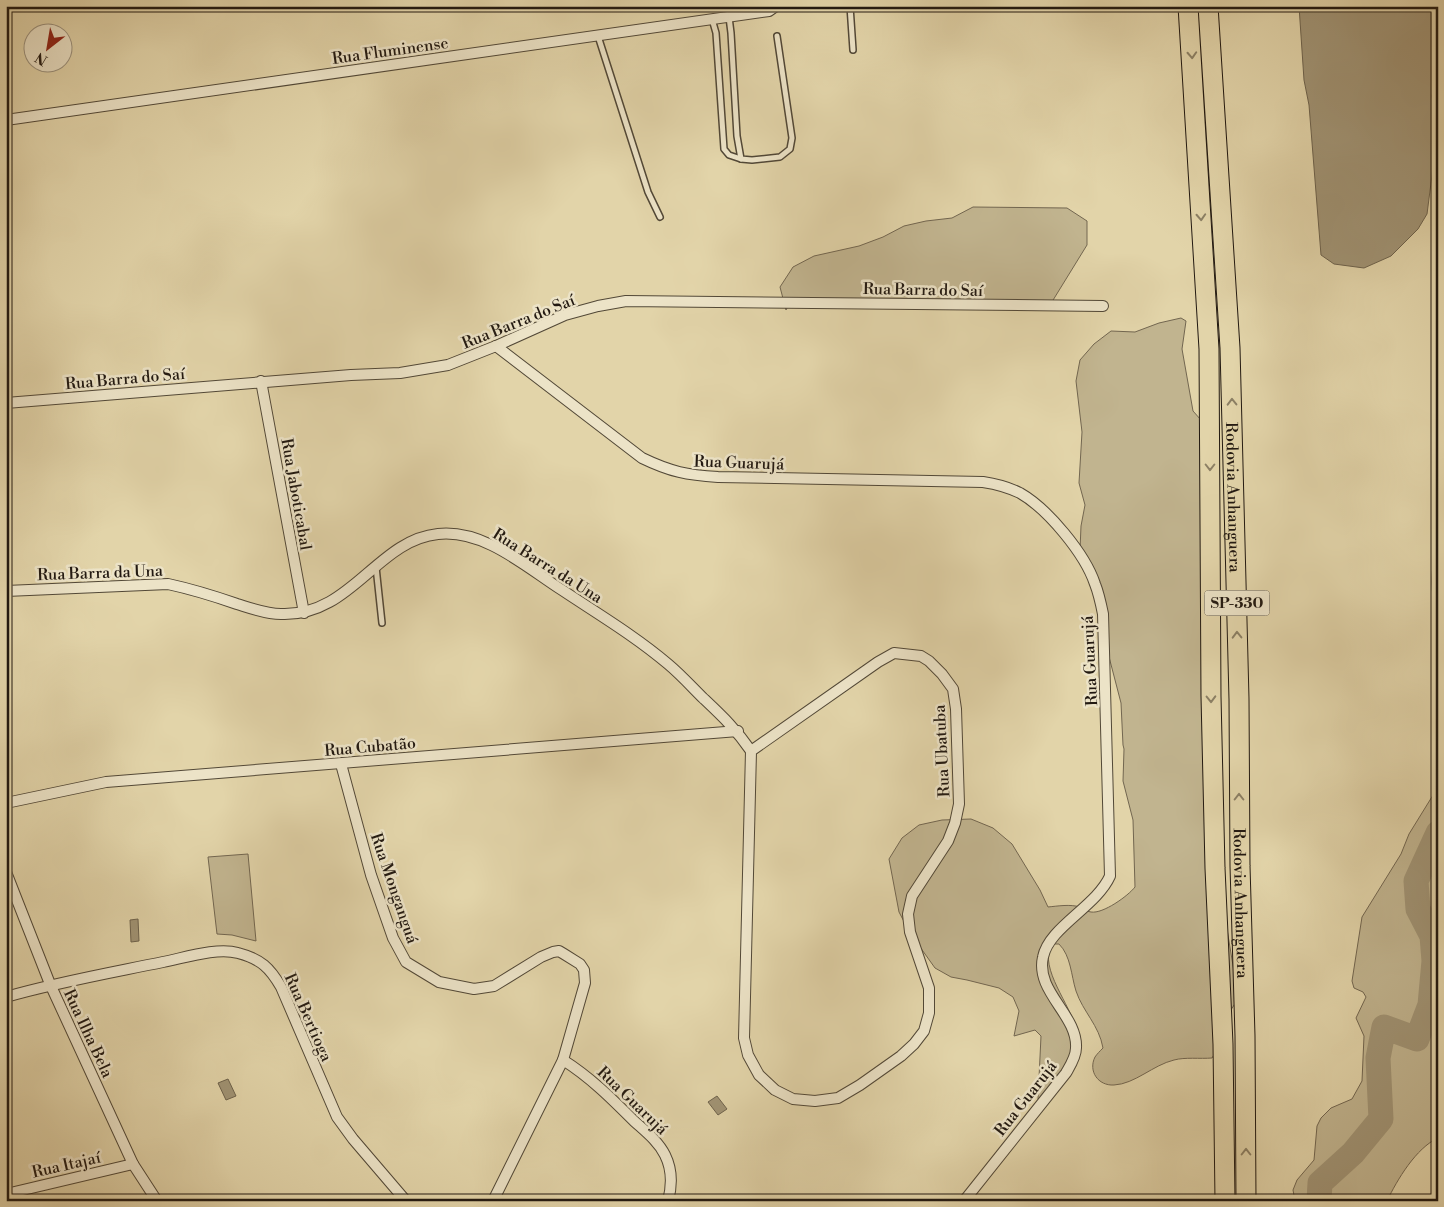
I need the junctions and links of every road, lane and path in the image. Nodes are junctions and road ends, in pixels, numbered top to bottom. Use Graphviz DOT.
graph roads {
  1 [pos="776,6"];
  2 [pos="850,6"];
  3 [pos="1188,6"];
  4 [pos="1208,6"];
  5 [pos="729,16"];
  6 [pos="712,19"];
  7 [pos="598,35"];
  8 [pos="777,36"];
  9 [pos="853,50"];
  10 [pos="6,120"];
  11 [pos="741,159"];
  12 [pos="660,217"];
  13 [pos="1104,306"];
  14 [pos="496,346"];
  15 [pos="261,381"];
  16 [pos="6,403"];
  17 [pos="376,567"];
  18 [pos="6,591"];
  19 [pos="304,613"];
  20 [pos="382,624"];
  21 [pos="738,731"];
  22 [pos="751,751"];
  23 [pos="341,764"];
  24 [pos="6,803"];
  25 [pos="6,872"];
  26 [pos="50,984"];
  27 [pos="6,997"];
  28 [pos="563,1060"];
  29 [pos="133,1164"];
  30 [pos="6,1194"];
  31 [pos="157,1201"];
  32 [pos="406,1201"];
  33 [pos="493,1201"];
  34 [pos="668,1201"];
  35 [pos="964,1201"];
  36 [pos="1225,1201"];
  37 [pos="1246,1201"];
  1 -- 5 [label="street, Rua Fluminense"];
  2 -- 9 [label="lane"];
  3 -- 36 [label="highway, Rodovia Anhanguera / SP-330, one-way"];
  37 -- 4 [label="highway, Rodovia Anhanguera / SP-330, one-way"];
  5 -- 6 [label="street, Rua Fluminense"];
  5 -- 11 [label="lane"];
  6 -- 7 [label="street, Rua Fluminense"];
  6 -- 11 [label="lane"];
  7 -- 10 [label="street, Rua Fluminense"];
  7 -- 12 [label="lane"];
  8 -- 11 [label="lane"];
  13 -- 14 [label="street, Rua Barra do Saí"];
  14 -- 15 [label="street, Rua Barra do Saí"];
  14 -- 35 [label="street, Rua Guarujá"];
  15 -- 16 [label="street, Rua Barra do Saí"];
  15 -- 19 [label="street, Rua Jaboticabal"];
  17 -- 19 [label="street, Rua Barra da Una"];
  17 -- 20 [label="lane"];
  17 -- 21 [label="street, Rua Barra da Una"];
  18 -- 19 [label="street, Rua Barra da Una"];
  21 -- 22 [label="street, Rua Barra da Una"];
  21 -- 23 [label="street, Rua Cubatão"];
  22 -- 22 [label="street, Rua Ubatuba"];
  23 -- 24 [label="street, Rua Cubatão"];
  23 -- 28 [label="street, Rua Monganguá"];
  25 -- 26 [label="street, Rua Ilha Bela"];
  26 -- 27 [label="street, Rua Bertioga"];
  26 -- 29 [label="street, Rua Ilha Bela"];
  26 -- 32 [label="street, Rua Bertioga"];
  28 -- 33 [label="street, Rua Monganguá"];
  28 -- 34 [label="street, Rua Guarujá"];
  29 -- 30 [label="street, Rua Itajaí"];
  29 -- 31 [label="street, Rua Ilha Bela"];
}
